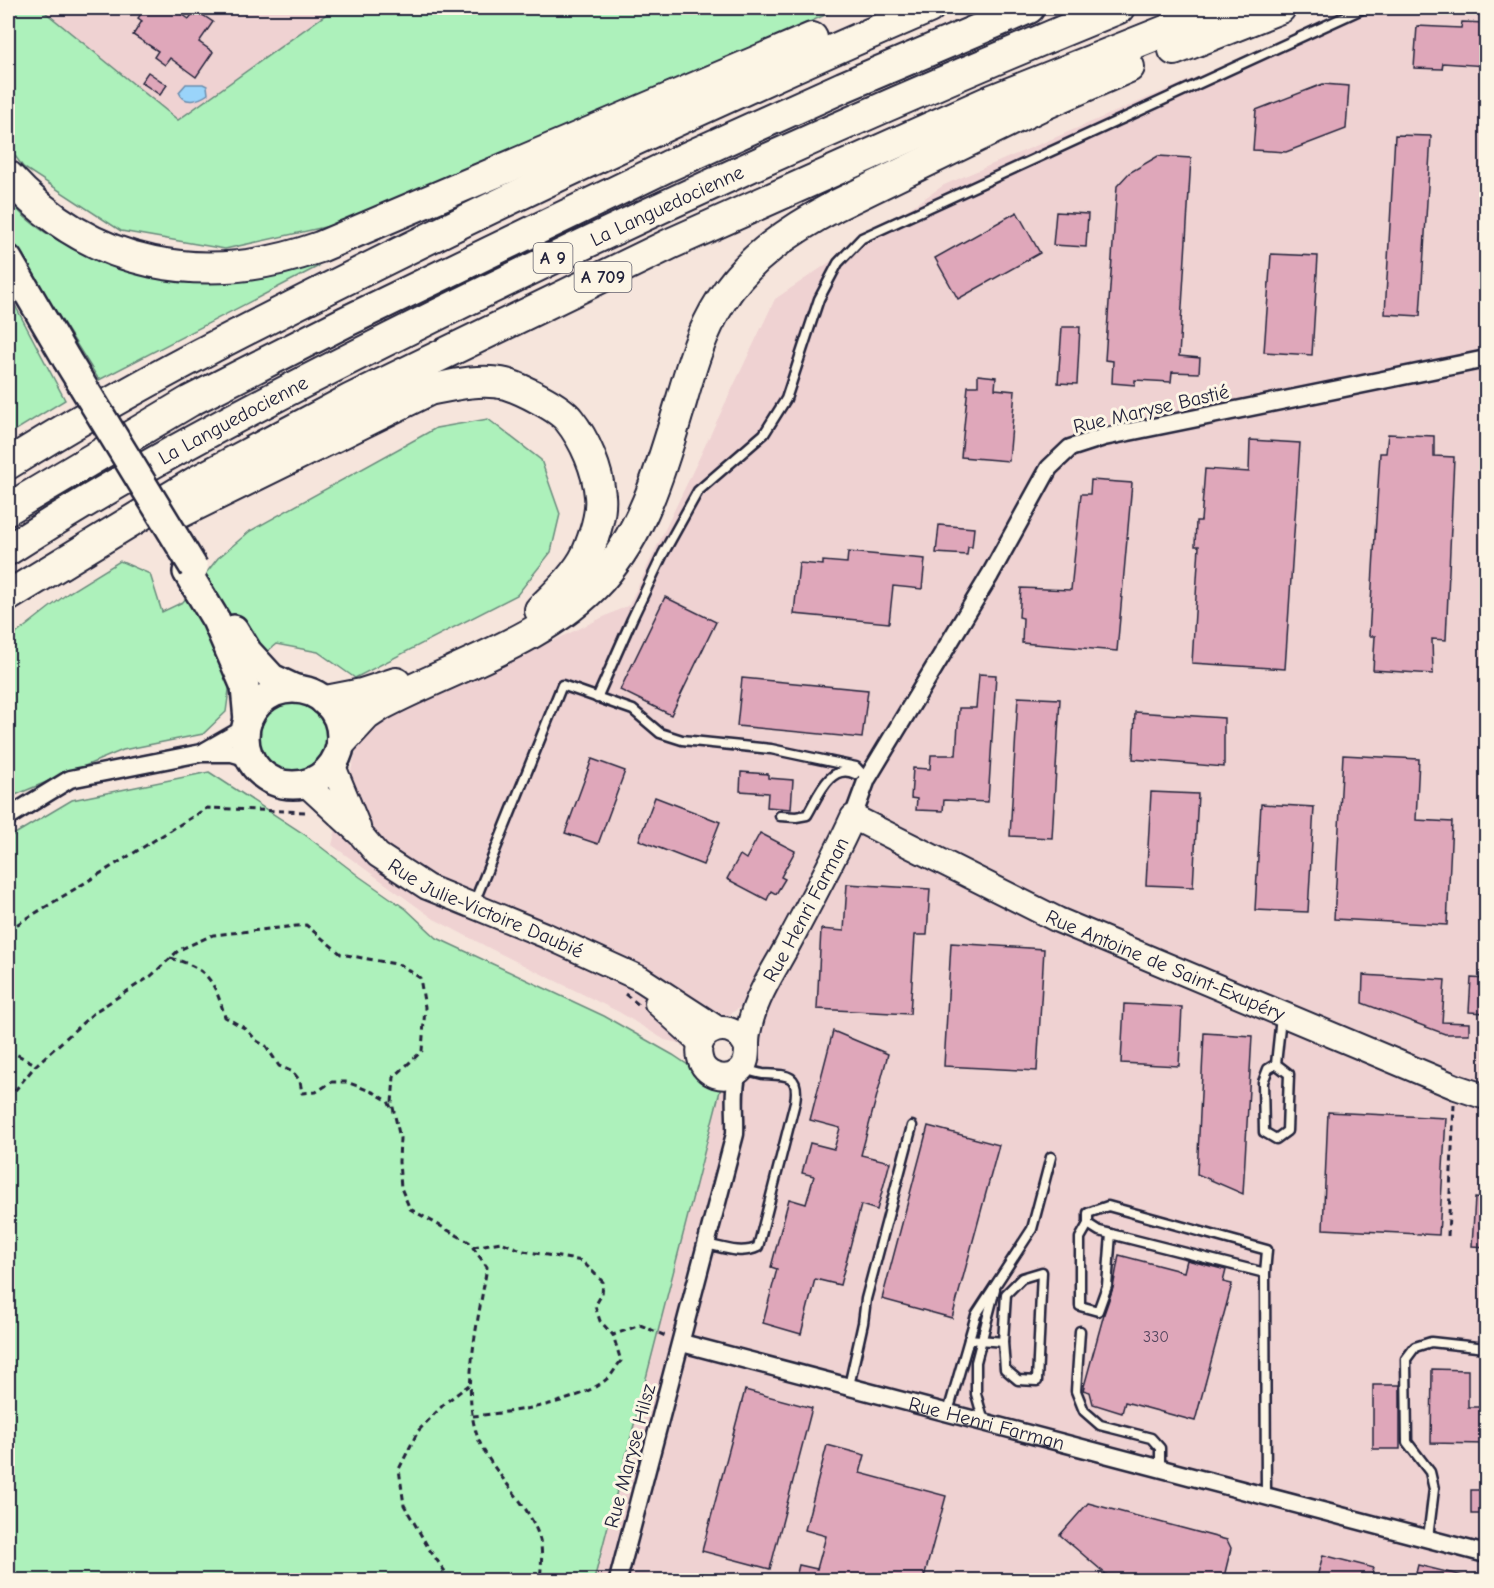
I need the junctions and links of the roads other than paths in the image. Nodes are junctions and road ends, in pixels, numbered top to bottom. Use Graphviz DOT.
graph roads {
  1 [pos="887,8"];
  2 [pos="929,8"];
  3 [pos="1029,8"];
  4 [pos="1119,8"];
  5 [pos="1223,8"];
  6 [pos="1281,8"];
  7 [pos="1364,8"];
  8 [pos="8,176"];
  9 [pos="8,259"];
  10 [pos="8,278"];
  11 [pos="1486,359"];
  12 [pos="63,363"];
  13 [pos="8,464"];
  14 [pos="8,509"];
  15 [pos="8,550"];
  16 [pos="190,570"];
  17 [pos="8,596"];
  18 [pos="293,688"];
  19 [pos="597,698"];
  20 [pos="326,701"];
  21 [pos="247,724"];
  22 [pos="201,753"];
  23 [pos="338,753"];
  24 [pos="249,758"];
  25 [pos="867,779"];
  26 [pos="306,784"];
  27 [pos="780,816"];
  28 [pos="8,817"];
  29 [pos="853,817"];
  30 [pos="362,835"];
  31 [pos="473,906"];
  32 [pos="1281,1014"];
  33 [pos="730,1053"];
  34 [pos="1276,1064"];
  35 [pos="769,1073"];
  36 [pos="1486,1097"];
  37 [pos="912,1126"];
  38 [pos="1051,1156"];
  39 [pos="1088,1224"];
  40 [pos="1111,1234"];
  41 [pos="706,1244"];
  42 [pos="1265,1273"];
  43 [pos="997,1280"];
  44 [pos="1080,1331"];
  45 [pos="969,1339"];
  46 [pos="982,1340"];
  47 [pos="1003,1342"];
  48 [pos="682,1343"];
  49 [pos="1486,1348"];
  50 [pos="849,1386"];
  51 [pos="948,1412"];
  52 [pos="984,1422"];
  53 [pos="1160,1468"];
  54 [pos="1266,1495"];
  55 [pos="1428,1538"];
  56 [pos="1486,1554"];
  57 [pos="618,1581"];
  1 -- 8 [label="highway"];
  2 -- 13 [label="highway"];
  3 -- 14 [label="highway, La Languedocienne / A 9"];
  4 -- 15 [label="highway, La Languedocienne / A 9"];
  5 -- 17 [label="highway, A 709"];
  6 -- 23 [label="highway"];
  7 -- 19 [label="lane"];
  9 -- 12 [label="main road"];
  10 -- 12 [label="main road"];
  11 -- 25 [label="street, Rue Maryse Bastié"];
  12 -- 16 [label="main road, bridge"];
  16 -- 18 [label="main road"];
  16 -- 21 [label="main road"];
  17 -- 20 [label="highway"];
  18 -- 20 [label="main road"];
  18 -- 21 [label="main road"];
  19 -- 25 [label="lane"];
  19 -- 31 [label="lane"];
  20 -- 23 [label="main road"];
  21 -- 22 [label="street"];
  21 -- 24 [label="main road"];
  22 -- 24 [label="street"];
  22 -- 28 [label="street"];
  23 -- 26 [label="main road"];
  23 -- 30 [label="street, Rue Julie-Victoire Daubié"];
  24 -- 26 [label="main road"];
  25 -- 27 [label="lane"];
  25 -- 29 [label="street, Rue Maryse Bastié"];
  26 -- 30 [label="street, Rue Julie-Victoire Daubié"];
  29 -- 32 [label="street, Rue Antoine de Saint-Exupéry"];
  29 -- 33 [label="street, Rue Henri Farman"];
  30 -- 31 [label="street, Rue Julie-Victoire Daubié"];
  31 -- 33 [label="street, Rue Julie-Victoire Daubié"];
  32 -- 34 [label="lane"];
  32 -- 36 [label="street, Rue Antoine de Saint-Exupéry"];
  33 -- 35 [label="lane"];
  33 -- 35 [label="lane"];
  33 -- 41 [label="street, Rue Henri Farman"];
  34 -- 34 [label="lane"];
  35 -- 41 [label="lane"];
  37 -- 50 [label="lane"];
  38 -- 43 [label="lane"];
  39 -- 40 [label="lane"];
  39 -- 40 [label="lane"];
  39 -- 42 [label="lane"];
  40 -- 42 [label="lane"];
  41 -- 48 [label="street, Rue Henri Farman"];
  42 -- 54 [label="lane"];
  43 -- 45 [label="lane"];
  43 -- 46 [label="lane"];
  44 -- 53 [label="lane"];
  45 -- 46 [label="lane"];
  45 -- 51 [label="lane"];
  46 -- 47 [label="lane"];
  46 -- 52 [label="lane"];
  47 -- 47 [label="lane"];
  48 -- 50 [label="street, Rue Henri Farman"];
  48 -- 57 [label="street, Rue Maryse Hilsz"];
  49 -- 55 [label="lane"];
  50 -- 51 [label="street, Rue Henri Farman"];
  51 -- 52 [label="street, Rue Henri Farman"];
  52 -- 53 [label="street, Rue Henri Farman"];
  53 -- 54 [label="street, Rue Henri Farman"];
  54 -- 55 [label="street, Rue Henri Farman"];
  55 -- 56 [label="street, Rue Henri Farman"];
}
